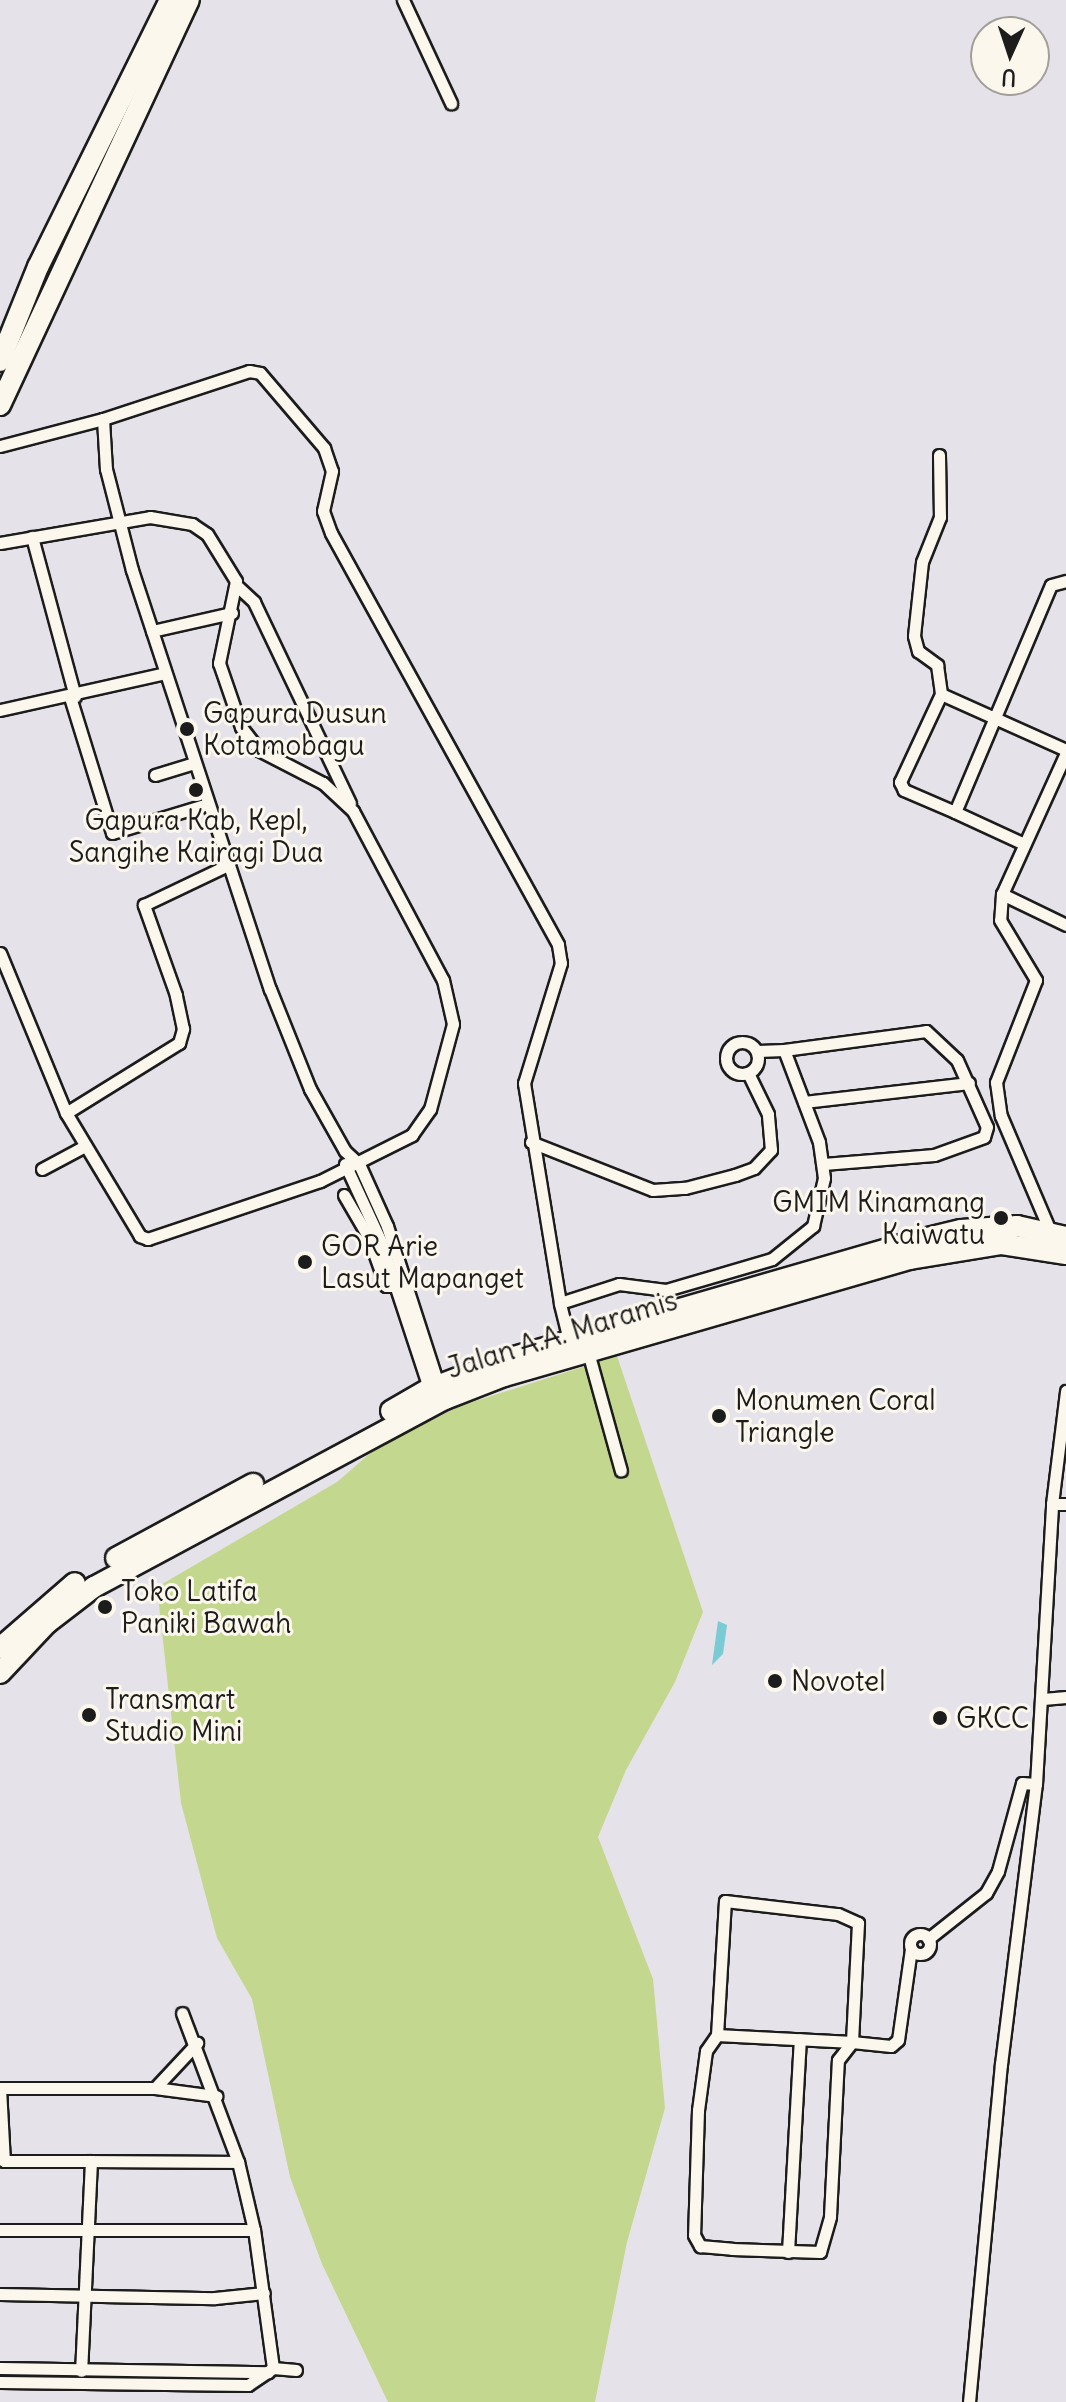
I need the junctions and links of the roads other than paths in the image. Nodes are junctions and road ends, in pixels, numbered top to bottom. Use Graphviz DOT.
graph roads {
  1 [pos="170,0"];
  2 [pos="189,0"];
  3 [pos="403,0"];
  4 [pos="451,103"];
  5 [pos="0,361"];
  6 [pos="0,405"];
  7 [pos="103,419"];
  8 [pos="0,446"];
  9 [pos="939,455"];
  10 [pos="121,524"];
  11 [pos="32,537"];
  12 [pos="0,543"];
  13 [pos="1066,581"];
  14 [pos="236,585"];
  15 [pos="232,613"];
  16 [pos="152,631"];
  17 [pos="165,673"];
  18 [pos="941,694"];
  19 [pos="73,696"];
  20 [pos="0,710"];
  21 [pos="997,717"];
  22 [pos="1066,752"];
  23 [pos="194,763"];
  24 [pos="155,775"];
  25 [pos="208,804"];
  26 [pos="353,811"];
  27 [pos="955,812"];
  28 [pos="1022,843"];
  29 [pos="228,865"];
  30 [pos="1002,894"];
  31 [pos="1066,924"];
  32 [pos="0,953"];
  33 [pos="784,1050"];
  34 [pos="758,1051"];
  35 [pos="748,1073"];
  36 [pos="969,1083"];
  37 [pos="804,1102"];
  38 [pos="66,1113"];
  39 [pos="531,1142"];
  40 [pos="85,1146"];
  41 [pos="823,1164"];
  42 [pos="353,1167"];
  43 [pos="42,1169"];
  44 [pos="344,1195"];
  45 [pos="1058,1234"];
  46 [pos="1066,1254"];
  47 [pos="397,1286"];
  48 [pos="677,1287"];
  49 [pos="560,1303"];
  50 [pos="684,1308"];
  51 [pos="569,1340"];
  52 [pos="588,1352"];
  53 [pos="1066,1391"];
  54 [pos="437,1394"];
  55 [pos="1066,1408"];
  56 [pos="1061,1459"];
  57 [pos="621,1471"];
  58 [pos="1052,1504"];
  59 [pos="1066,1504"];
  60 [pos="0,1648"];
  61 [pos="0,1673"];
  62 [pos="1066,1697"];
  63 [pos="1043,1699"];
  64 [pos="1036,1784"];
  65 [pos="182,2013"];
  66 [pos="717,2035"];
  67 [pos="800,2039"];
  68 [pos="852,2042"];
  69 [pos="197,2043"];
  70 [pos="1,2088"];
  71 [pos="155,2088"];
  72 [pos="216,2096"];
  73 [pos="2,2161"];
  74 [pos="91,2161"];
  75 [pos="238,2162"];
  76 [pos="0,2230"];
  77 [pos="254,2230"];
  78 [pos="86,2232"];
  79 [pos="788,2252"];
  80 [pos="264,2293"];
  81 [pos="0,2294"];
  82 [pos="82,2298"];
  83 [pos="0,2368"];
  84 [pos="270,2370"];
  85 [pos="296,2370"];
  86 [pos="81,2371"];
  87 [pos="54,2376"];
  88 [pos="112,2377"];
  89 [pos="0,2382"];
  90 [pos="969,2402"];
  1 -- 5 [label="highway"];
  2 -- 6 [label="highway"];
  3 -- 4 [label="street"];
  7 -- 8 [label="street"];
  7 -- 10 [label="street"];
  7 -- 39 [label="street"];
  9 -- 18 [label="street"];
  10 -- 11 [label="street"];
  10 -- 14 [label="street"];
  10 -- 16 [label="street"];
  11 -- 12 [label="street"];
  11 -- 19 [label="street"];
  13 -- 21 [label="street"];
  14 -- 15 [label="street"];
  14 -- 26 [label="street"];
  15 -- 16 [label="street"];
  15 -- 26 [label="street"];
  16 -- 17 [label="street"];
  17 -- 19 [label="street"];
  17 -- 23 [label="street"];
  18 -- 21 [label="street"];
  18 -- 27 [label="street"];
  19 -- 20 [label="street"];
  19 -- 25 [label="street"];
  21 -- 22 [label="street"];
  21 -- 27 [label="street"];
  22 -- 28 [label="street"];
  23 -- 24 [label="street"];
  23 -- 25 [label="street"];
  25 -- 29 [label="street"];
  26 -- 42 [label="street"];
  27 -- 28 [label="street"];
  28 -- 30 [label="street"];
  29 -- 38 [label="street"];
  29 -- 42 [label="street"];
  30 -- 31 [label="street"];
  30 -- 45 [label="street"];
  32 -- 38 [label="street"];
  33 -- 34 [label="street"];
  33 -- 36 [label="street"];
  33 -- 37 [label="street"];
  34 -- 35 [label="street"];
  34 -- 35 [label="street"];
  35 -- 39 [label="street"];
  36 -- 37 [label="street"];
  36 -- 41 [label="street"];
  37 -- 41 [label="street"];
  38 -- 40 [label="street"];
  39 -- 49 [label="street"];
  40 -- 42 [label="street"];
  40 -- 43 [label="street"];
  41 -- 48 [label="street"];
  42 -- 47 [label="street"];
  42 -- 54 [label="street"];
  44 -- 47 [label="street"];
  45 -- 50 [label="highway"];
  46 -- 52 [label="highway, Jalan A.A. Maramis"];
  47 -- 54 [label="street"];
  48 -- 49 [label="street"];
  48 -- 50 [label="street"];
  49 -- 51 [label="street"];
  50 -- 51 [label="highway"];
  51 -- 54 [label="highway"];
  52 -- 54 [label="highway, Jalan A.A. Maramis"];
  52 -- 57 [label="street"];
  53 -- 55 [label="street"];
  54 -- 60 [label="highway"];
  54 -- 61 [label="highway, Jalan A.A. Maramis"];
  55 -- 56 [label="street"];
  56 -- 58 [label="street"];
  58 -- 59 [label="street"];
  58 -- 63 [label="street"];
  62 -- 63 [label="street"];
  63 -- 64 [label="street"];
  64 -- 68 [label="street"];
  64 -- 90 [label="street"];
  65 -- 69 [label="street"];
  66 -- 67 [label="street"];
  66 -- 68 [label="street"];
  66 -- 79 [label="street"];
  67 -- 68 [label="street"];
  67 -- 79 [label="street"];
  68 -- 79 [label="street"];
  69 -- 71 [label="street"];
  69 -- 72 [label="street"];
  70 -- 71 [label="street"];
  70 -- 73 [label="street"];
  71 -- 72 [label="street"];
  72 -- 75 [label="street"];
  73 -- 74 [label="street"];
  74 -- 75 [label="street"];
  74 -- 78 [label="street"];
  75 -- 77 [label="street"];
  76 -- 78 [label="street"];
  77 -- 78 [label="street"];
  77 -- 80 [label="street"];
  78 -- 82 [label="street"];
  80 -- 82 [label="street"];
  80 -- 84 [label="street"];
  81 -- 82 [label="street"];
  82 -- 86 [label="street"];
  83 -- 87 [label="street"];
  84 -- 85 [label="street"];
  84 -- 88 [label="street"];
  86 -- 87 [label="street"];
  86 -- 88 [label="street"];
  87 -- 88 [label="street"];
  87 -- 89 [label="street"];
}
